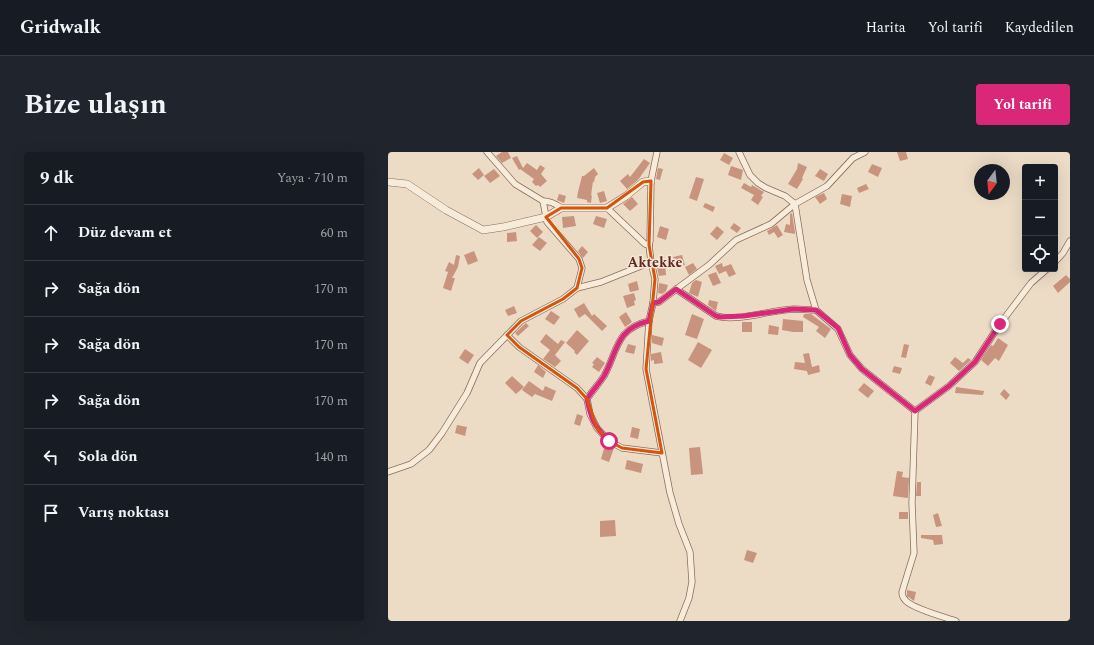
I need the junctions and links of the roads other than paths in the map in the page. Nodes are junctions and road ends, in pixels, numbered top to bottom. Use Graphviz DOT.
graph roads {
  1 [pos="487,152"];
  2 [pos="658,152"];
  3 [pos="739,152"];
  4 [pos="865,152"];
  5 [pos="651,181"];
  6 [pos="388,182"];
  7 [pos="543,201"];
  8 [pos="795,204"];
  9 [pos="561,208"];
  10 [pos="607,208"];
  11 [pos="546,217"];
  12 [pos="1070,241"];
  13 [pos="649,245"];
  14 [pos="1058,259"];
  15 [pos="651,262"];
  16 [pos="1044,272"];
  17 [pos="577,288"];
  18 [pos="676,289"];
  19 [pos="653,303"];
  20 [pos="816,310"];
  21 [pos="649,321"];
  22 [pos="507,335"];
  23 [pos="587,399"];
  24 [pos="915,411"];
  25 [pos="662,453"];
  26 [pos="388,472"];
  27 [pos="680,621"];
  28 [pos="956,621"];
  1 -- 7 [label="street"];
  2 -- 5 [label="street"];
  3 -- 8 [label="street"];
  4 -- 8 [label="street"];
  5 -- 10 [label="street"];
  5 -- 13 [label="street"];
  6 -- 11 [label="street"];
  7 -- 9 [label="street"];
  7 -- 11 [label="street"];
  8 -- 18 [label="street"];
  8 -- 20 [label="street"];
  9 -- 10 [label="street"];
  9 -- 11 [label="street"];
  10 -- 13 [label="street"];
  11 -- 17 [label="street"];
  12 -- 14 [label="street"];
  13 -- 15 [label="street"];
  15 -- 17 [label="street"];
  15 -- 19 [label="street"];
  16 -- 24 [label="street"];
  17 -- 22 [label="street"];
  18 -- 19 [label="street"];
  18 -- 20 [label="street"];
  19 -- 21 [label="street"];
  20 -- 24 [label="street"];
  21 -- 23 [label="street"];
  21 -- 25 [label="street"];
  22 -- 23 [label="street"];
  22 -- 26 [label="street"];
  23 -- 25 [label="street"];
  24 -- 28 [label="street"];
  25 -- 27 [label="street"];
}
